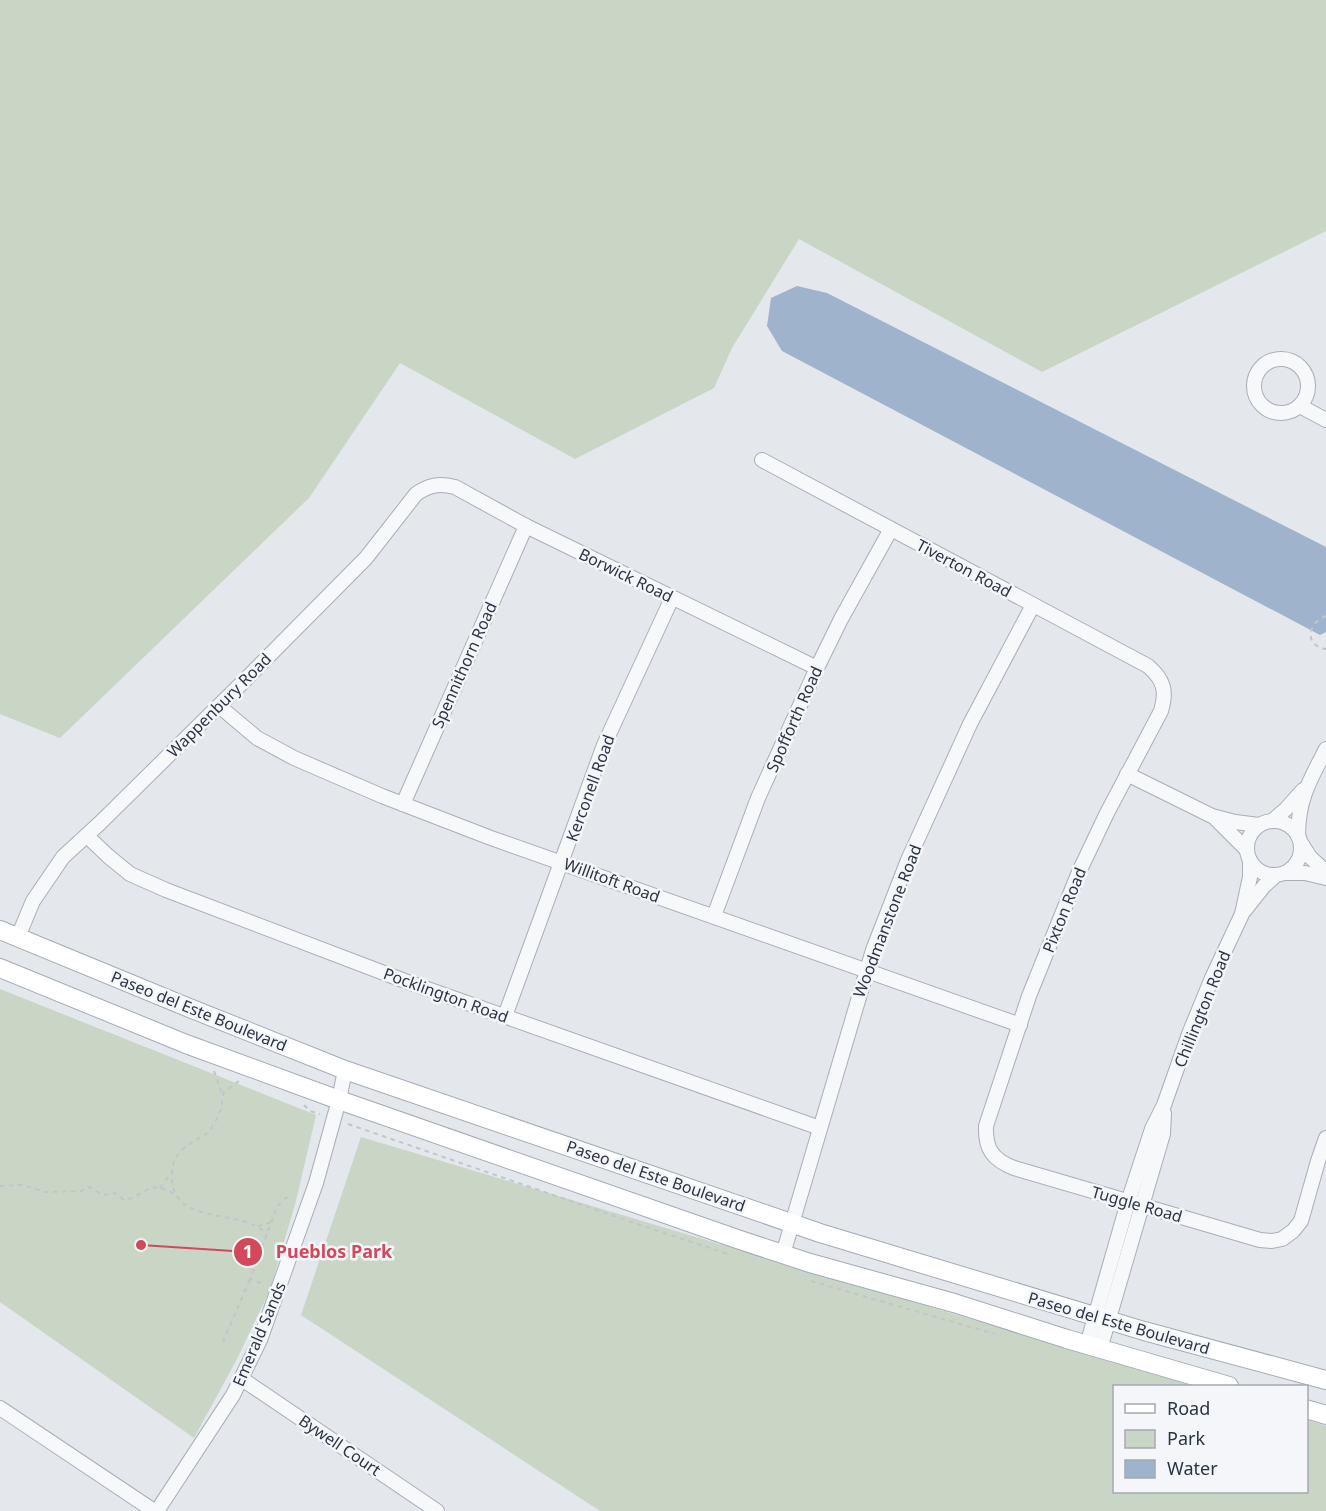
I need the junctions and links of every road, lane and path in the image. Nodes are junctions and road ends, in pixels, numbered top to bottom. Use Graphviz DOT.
graph roads {
  1 [pos="1300,406"];
  2 [pos="1326,420"];
  3 [pos="762,460"];
  4 [pos="434,484"];
  5 [pos="526,526"];
  6 [pos="891,529"];
  7 [pos="672,598"];
  8 [pos="1033,605"];
  9 [pos="1326,616"];
  10 [pos="1326,649"];
  11 [pos="817,668"];
  12 [pos="1161,681"];
  13 [pos="219,706"];
  14 [pos="1326,748"];
  15 [pos="1127,774"];
  16 [pos="1306,786"];
  17 [pos="403,804"];
  18 [pos="1212,816"];
  19 [pos="1265,823"];
  20 [pos="87,836"];
  21 [pos="1299,839"];
  22 [pos="1248,856"];
  23 [pos="562,862"];
  24 [pos="1326,872"];
  25 [pos="1281,874"];
  26 [pos="1326,879"];
  27 [pos="1242,914"];
  28 [pos="714,916"];
  29 [pos="0,930"];
  30 [pos="18,937"];
  31 [pos="0,968"];
  32 [pos="866,970"];
  33 [pos="505,1016"];
  34 [pos="1020,1025"];
  35 [pos="345,1070"];
  36 [pos="214,1071"];
  37 [pos="239,1081"];
  38 [pos="223,1095"];
  39 [pos="339,1100"];
  40 [pos="820,1128"];
  41 [pos="1326,1138"];
  42 [pos="988,1148"];
  43 [pos="172,1172"];
  44 [pos="0,1186"];
  45 [pos="160,1188"];
  46 [pos="176,1195"];
  47 [pos="290,1196"];
  48 [pos="1135,1204"];
  49 [pos="272,1222"];
  50 [pos="792,1223"];
  51 [pos="258,1226"];
  52 [pos="267,1235"];
  53 [pos="783,1254"];
  54 [pos="250,1280"];
  55 [pos="261,1283"];
  56 [pos="1102,1318"];
  57 [pos="223,1342"];
  58 [pos="1094,1347"];
  59 [pos="242,1379"];
  60 [pos="1326,1380"];
  61 [pos="1226,1385"];
  62 [pos="0,1408"];
  63 [pos="1308,1410"];
  64 [pos="1326,1415"];
  65 [pos="155,1511"];
  66 [pos="437,1511"];
  1 -- 1 [label="street"];
  1 -- 2 [label="street"];
  3 -- 6 [label="street, Tiverton Road"];
  4 -- 5 [label="street, Borwick Road"];
  4 -- 13 [label="street, Wappenbury Road"];
  5 -- 7 [label="street, Borwick Road"];
  5 -- 17 [label="street, Spennithorn Road"];
  6 -- 8 [label="street, Tiverton Road"];
  6 -- 11 [label="street, Spofforth Road"];
  7 -- 11 [label="street, Borwick Road"];
  7 -- 23 [label="street, Kerconell Road"];
  8 -- 12 [label="street, Tiverton Road"];
  8 -- 32 [label="street, Woodmanstone Road"];
  9 -- 10 [label="path"];
  11 -- 28 [label="street, Spofforth Road"];
  12 -- 15 [label="street, Pixton Road"];
  13 -- 17 [label="street, Willitoft Road"];
  13 -- 20 [label="street, Wappenbury Road"];
  14 -- 16 [label="street"];
  15 -- 18 [label="street"];
  15 -- 34 [label="street, Pixton Road"];
  16 -- 19 [label="street"];
  16 -- 21 [label="street"];
  17 -- 23 [label="street, Willitoft Road"];
  18 -- 19 [label="street"];
  18 -- 22 [label="street"];
  19 -- 21 [label="street"];
  19 -- 22 [label="street"];
  20 -- 30 [label="street, Wappenbury Road"];
  20 -- 33 [label="street, Pocklington Road"];
  21 -- 24 [label="street"];
  21 -- 25 [label="street"];
  22 -- 25 [label="street"];
  22 -- 27 [label="street, Chillington Road"];
  23 -- 28 [label="street, Willitoft Road"];
  23 -- 33 [label="street, Kerconell Road"];
  25 -- 26 [label="street"];
  25 -- 27 [label="street, Chillington Road"];
  27 -- 48 [label="street, Chillington Road"];
  28 -- 32 [label="street, Willitoft Road"];
  29 -- 30 [label="main road, Paseo del Este Boulevard"];
  30 -- 35 [label="main road, Paseo del Este Boulevard"];
  31 -- 39 [label="main road, Paseo del Este Boulevard"];
  32 -- 34 [label="street, Willitoft Road"];
  32 -- 40 [label="street, Woodmanstone Road"];
  33 -- 40 [label="street, Pocklington Road"];
  34 -- 42 [label="street, Pixton Road"];
  35 -- 39 [label="street, Emerald Sands"];
  35 -- 50 [label="main road, Paseo del Este Boulevard"];
  36 -- 38 [label="path"];
  37 -- 38 [label="path"];
  38 -- 43 [label="path"];
  39 -- 53 [label="main road, Paseo del Este Boulevard"];
  39 -- 59 [label="street, Emerald Sands"];
  40 -- 50 [label="street, Woodmanstone Road"];
  41 -- 48 [label="street, Tuggle Road"];
  42 -- 48 [label="street, Tuggle Road"];
  43 -- 45 [label="path"];
  43 -- 46 [label="path"];
  44 -- 45 [label="path"];
  45 -- 46 [label="path"];
  46 -- 51 [label="path"];
  47 -- 49 [label="path"];
  48 -- 56 [label="street, Chillington Road"];
  49 -- 51 [label="path"];
  49 -- 52 [label="path"];
  50 -- 53 [label="street, Woodmanstone Road"];
  50 -- 56 [label="main road, Paseo del Este Boulevard"];
  51 -- 52 [label="path"];
  52 -- 54 [label="path"];
  53 -- 58 [label="main road, Paseo del Este Boulevard"];
  54 -- 55 [label="path"];
  54 -- 57 [label="path"];
  56 -- 58 [label="street, Chillington Road"];
  56 -- 60 [label="main road, Paseo del Este Boulevard"];
  58 -- 61 [label="main road, Paseo del Este Boulevard"];
  59 -- 65 [label="street, Emerald Sands"];
  59 -- 66 [label="street, Bywell Court"];
  62 -- 65 [label="street"];
  63 -- 64 [label="main road"];
}
